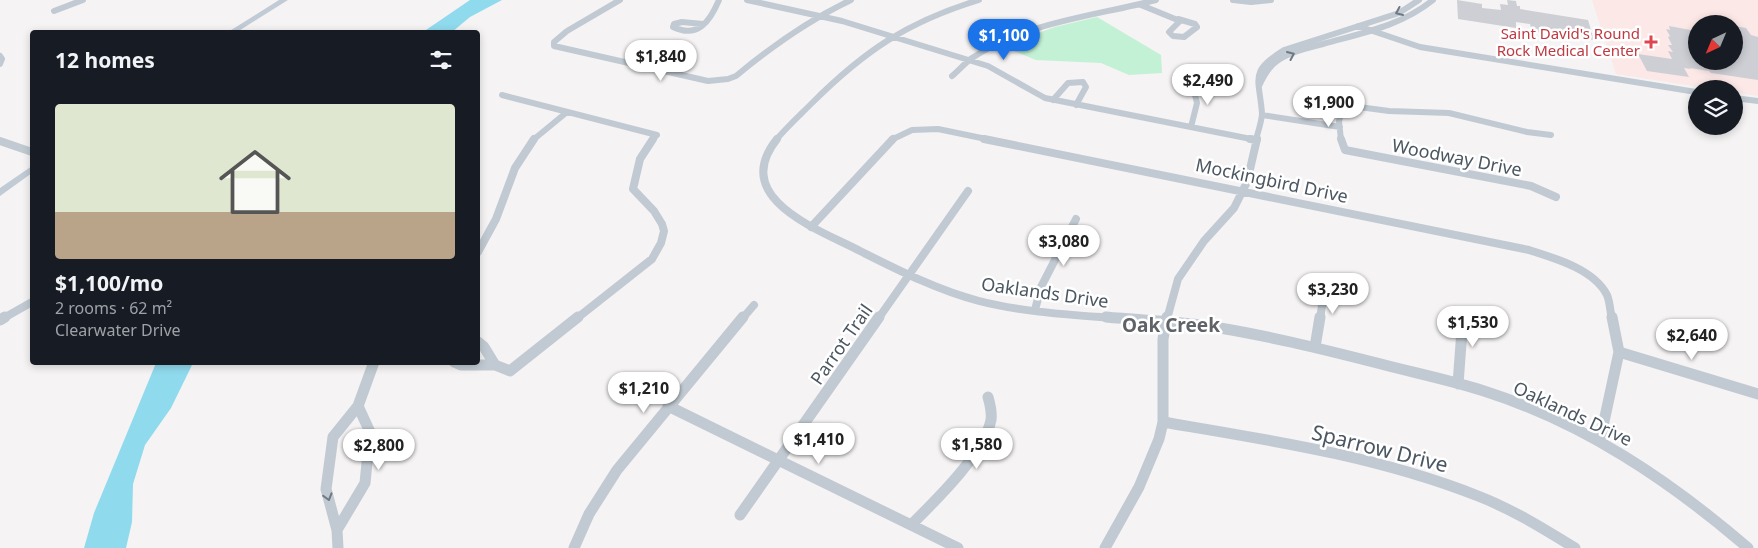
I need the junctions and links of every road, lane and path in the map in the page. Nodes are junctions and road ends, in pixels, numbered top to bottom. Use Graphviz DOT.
graph roads {
  1 [pos="83,0"];
  2 [pos="284,0"];
  3 [pos="620,0"];
  4 [pos="719,0"];
  5 [pos="747,0"];
  6 [pos="851,0"];
  7 [pos="979,0"];
  8 [pos="1156,0"];
  9 [pos="1233,0"];
  10 [pos="1271,0"];
  11 [pos="1419,0"];
  12 [pos="1433,0"];
  13 [pos="1141,4"];
  14 [pos="54,11"];
  15 [pos="820,15"];
  16 [pos="1178,19"];
  17 [pos="703,24"];
  18 [pos="1358,26"];
  19 [pos="235,30"];
  20 [pos="1369,30"];
  21 [pos="891,37"];
  22 [pos="0,56"];
  23 [pos="970,60"];
  24 [pos="0,64"];
  25 [pos="952,76"];
  26 [pos="1192,84"];
  27 [pos="1258,88"];
  28 [pos="1688,91"];
  29 [pos="502,95"];
  30 [pos="1743,99"];
  31 [pos="1053,100"];
  32 [pos="1758,101"];
  33 [pos="1076,105"];
  34 [pos="567,112"];
  35 [pos="1262,115"];
  36 [pos="1191,127"];
  37 [pos="1340,127"];
  38 [pos="1551,135"];
  39 [pos="1256,140"];
  40 [pos="0,141"];
  41 [pos="30,151"];
  42 [pos="30,170"];
  43 [pos="968,191"];
  44 [pos="1243,191"];
  45 [pos="0,193"];
  46 [pos="1556,196"];
  47 [pos="1076,219"];
  48 [pos="811,227"];
  49 [pos="480,248"];
  50 [pos="909,275"];
  51 [pos="1326,278"];
  52 [pos="30,303"];
  53 [pos="754,305"];
  54 [pos="1035,310"];
  55 [pos="1463,311"];
  56 [pos="0,320"];
  57 [pos="1165,322"];
  58 [pos="480,344"];
  59 [pos="1316,348"];
  60 [pos="1619,352"];
  61 [pos="373,365"];
  62 [pos="466,365"];
  63 [pos="480,365"];
  64 [pos="480,365"];
  65 [pos="495,365"];
  66 [pos="1458,384"];
  67 [pos="1758,394"];
  68 [pos="988,397"];
  69 [pos="358,406"];
  70 [pos="668,406"];
  71 [pos="1163,422"];
  72 [pos="1600,440"];
  73 [pos="779,459"];
  74 [pos="740,515"];
  75 [pos="911,525"];
  76 [pos="338,530"];
  77 [pos="338,548"];
  78 [pos="574,548"];
  79 [pos="958,548"];
  80 [pos="1105,548"];
  81 [pos="1575,548"];
  82 [pos="1748,548"];
  1 -- 14 [label="street"];
  2 -- 19 [label="main road"];
  3 -- 15 [label="street"];
  4 -- 17 [label="street"];
  5 -- 15 [label="street"];
  6 -- 15 [label="street"];
  7 -- 21 [label="street, Oaklands Drive"];
  8 -- 13 [label="street"];
  9 -- 10 [label="street"];
  11 -- 18 [label="street, one-way"];
  12 -- 20 [label="street"];
  13 -- 16 [label="street"];
  13 -- 23 [label="street"];
  15 -- 21 [label="street"];
  18 -- 20 [label="street"];
  18 -- 27 [label="street"];
  27 -- 20 [label="street, one-way"];
  20 -- 28 [label="street"];
  21 -- 23 [label="street"];
  21 -- 48 [label="street, Oaklands Drive"];
  22 -- 24 [label="street"];
  23 -- 25 [label="street"];
  23 -- 31 [label="street"];
  26 -- 36 [label="street"];
  27 -- 35 [label="street"];
  29 -- 34 [label="street"];
  30 -- 32 [label="street"];
  31 -- 33 [label="street"];
  31 -- 33 [label="street"];
  33 -- 36 [label="street"];
  34 -- 49 [label="street"];
  34 -- 65 [label="street"];
  35 -- 37 [label="street"];
  35 -- 39 [label="street"];
  36 -- 39 [label="street"];
  37 -- 38 [label="street, Woodway Drive"];
  37 -- 46 [label="street, Woodway Drive"];
  39 -- 44 [label="street"];
  40 -- 41 [label="street"];
  42 -- 45 [label="main road"];
  43 -- 50 [label="street, Parrot Trail"];
  44 -- 48 [label="street, Mockingbird Drive"];
  44 -- 57 [label="street"];
  44 -- 60 [label="street, Mockingbird Drive"];
  47 -- 54 [label="street"];
  48 -- 50 [label="street, Oaklands Drive"];
  50 -- 54 [label="street, Oaklands Drive"];
  50 -- 73 [label="street, Parrot Trail"];
  51 -- 59 [label="street"];
  52 -- 56 [label="street"];
  53 -- 70 [label="street"];
  54 -- 57 [label="street, Oaklands Drive"];
  55 -- 66 [label="street"];
  57 -- 59 [label="street, Oaklands Drive"];
  57 -- 71 [label="street"];
  58 -- 65 [label="street"];
  59 -- 66 [label="street, Oaklands Drive"];
  60 -- 67 [label="street"];
  60 -- 72 [label="street, Mockingbird Drive"];
  61 -- 69 [label="street"];
  62 -- 63 [label="street"];
  64 -- 65 [label="street"];
  66 -- 72 [label="street, Oaklands Drive"];
  68 -- 75 [label="street"];
  69 -- 76 [label="street"];
  69 -- 76 [label="street, one-way"];
  70 -- 73 [label="street"];
  70 -- 78 [label="street"];
  71 -- 80 [label="street"];
  71 -- 81 [label="street, Sparrow Drive"];
  72 -- 82 [label="street, Oaklands Drive"];
  73 -- 74 [label="street, Parrot Trail"];
  73 -- 75 [label="street"];
  75 -- 79 [label="street"];
  76 -- 77 [label="street"];
}
